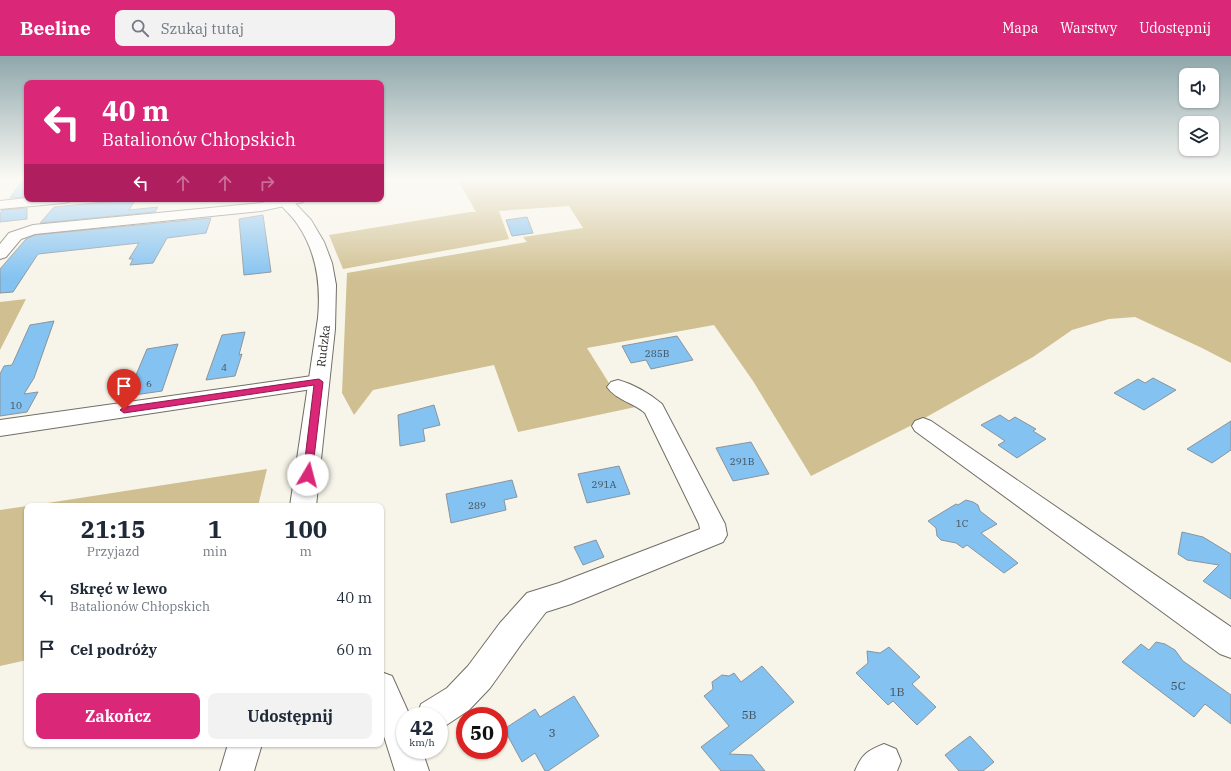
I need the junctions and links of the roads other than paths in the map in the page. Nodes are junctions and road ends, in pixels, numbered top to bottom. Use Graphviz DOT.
graph roads {
  1 [pos="208,212"];
  2 [pos="297,212"];
  3 [pos="0,254"];
  4 [pos="319,382"];
  5 [pos="618,387"];
  6 [pos="923,426"];
  7 [pos="0,428"];
  8 [pos="303,503"];
  9 [pos="1231,644"];
  10 [pos="384,693"];
  11 [pos="446,707"];
  12 [pos="396,718"];
  13 [pos="244,747"];
  14 [pos="409,759"];
  15 [pos="237,771"];
  16 [pos="412,771"];
  1 -- 3 [label="street"];
  2 -- 4 [label="street, Rudzka"];
  4 -- 7 [label="street"];
  4 -- 8 [label="street, Rudzka"];
  5 -- 11 [label="street"];
  6 -- 9 [label="street"];
  10 -- 12 [label="street"];
  13 -- 15 [label="street"];
  14 -- 16 [label="street"];
}
